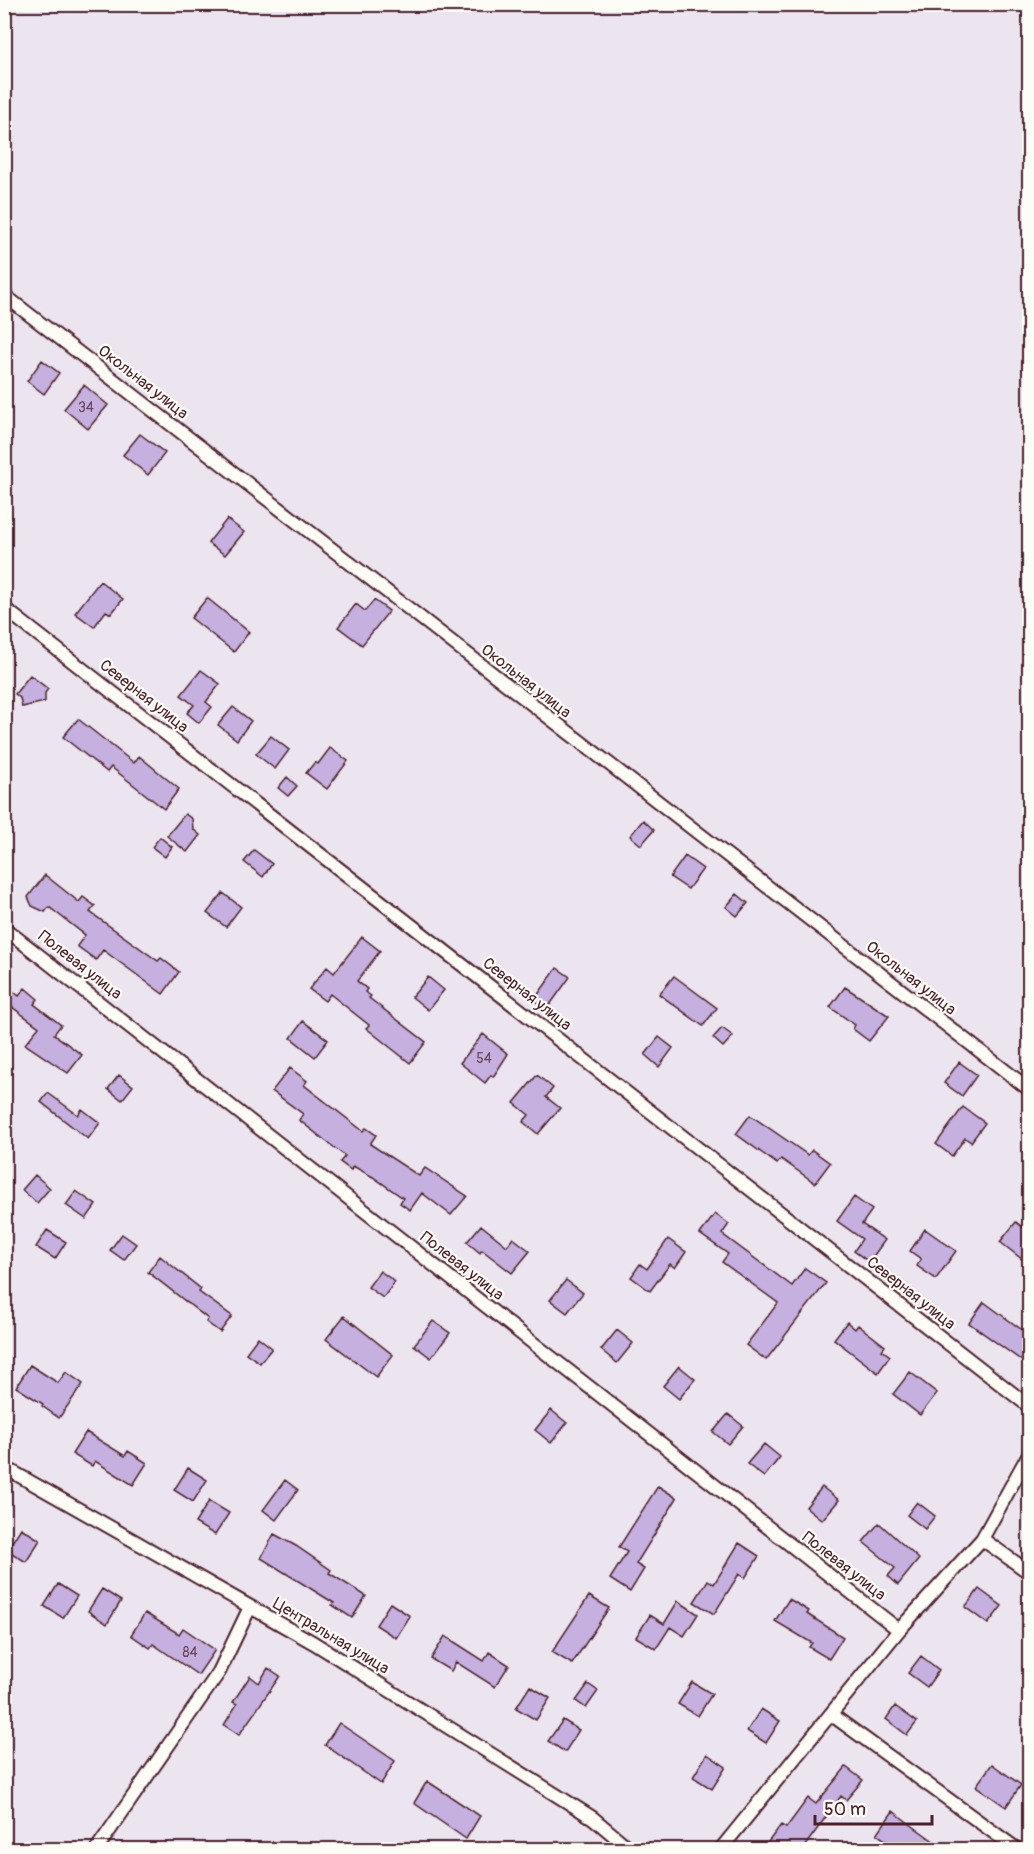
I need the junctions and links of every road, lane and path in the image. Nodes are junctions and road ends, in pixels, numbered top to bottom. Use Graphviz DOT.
graph roads {
  1 [pos="4,295"];
  2 [pos="4,608"];
  3 [pos="4,928"];
  4 [pos="1029,1090"];
  5 [pos="1029,1407"];
  6 [pos="1029,1452"];
  7 [pos="4,1467"];
  8 [pos="982,1539"];
  9 [pos="1029,1573"];
  10 [pos="250,1607"];
  11 [pos="899,1629"];
  12 [pos="832,1715"];
  13 [pos="96,1850"];
  14 [pos="631,1850"];
  15 [pos="720,1850"];
  16 [pos="1018,1850"];
  1 -- 4 [label="street, Окольная улица"];
  2 -- 5 [label="street, Северная улица"];
  3 -- 11 [label="street, Полевая улица"];
  6 -- 8 [label="street"];
  7 -- 10 [label="street, Центральная улица"];
  8 -- 9 [label="street"];
  8 -- 11 [label="street"];
  10 -- 13 [label="street"];
  10 -- 14 [label="street, Центральная улица"];
  11 -- 12 [label="street"];
  12 -- 15 [label="street"];
  12 -- 16 [label="street"];
}
